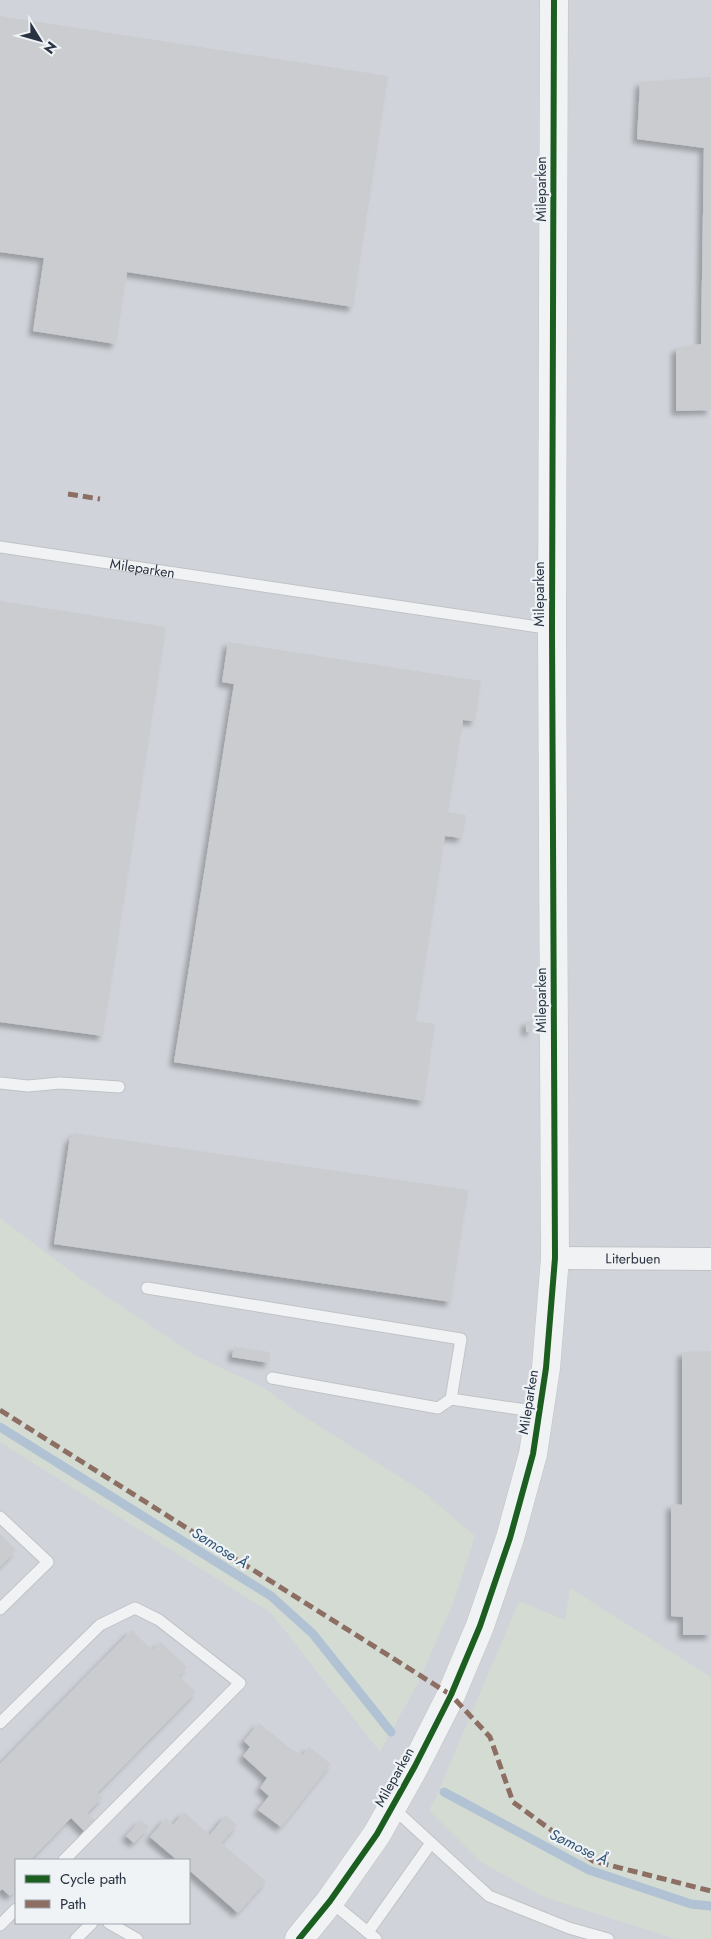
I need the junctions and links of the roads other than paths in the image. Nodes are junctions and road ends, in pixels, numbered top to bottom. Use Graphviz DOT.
graph roads {
  1 [pos="554,0"];
  2 [pos="0,547"];
  3 [pos="552,630"];
  4 [pos="0,1083"];
  5 [pos="119,1087"];
  6 [pos="555,1258"];
  7 [pos="711,1259"];
  8 [pos="147,1288"];
  9 [pos="272,1378"];
  10 [pos="451,1399"];
  11 [pos="539,1412"];
  12 [pos="0,1517"];
  13 [pos="0,1609"];
  14 [pos="0,1723"];
  15 [pos="392,1807"];
  16 [pos="431,1843"];
  17 [pos="65,1859"];
  18 [pos="330,1901"];
  19 [pos="15,1910"];
  20 [pos="91,1924"];
  21 [pos="111,1924"];
  22 [pos="0,1925"];
  23 [pos="372,1936"];
  24 [pos="76,1939"];
  25 [pos="137,1939"];
  26 [pos="299,1939"];
  27 [pos="608,1939"];
  1 -- 3 [label="street, Mileparken"];
  2 -- 3 [label="lane, Mileparken"];
  3 -- 6 [label="street, Mileparken"];
  4 -- 5 [label="lane"];
  6 -- 7 [label="street, Literbuen"];
  6 -- 11 [label="street, Mileparken"];
  8 -- 10 [label="lane"];
  9 -- 10 [label="lane"];
  10 -- 11 [label="lane"];
  11 -- 15 [label="street, Mileparken"];
  12 -- 13 [label="lane"];
  14 -- 17 [label="lane"];
  15 -- 16 [label="lane"];
  15 -- 18 [label="street, Mileparken"];
  16 -- 23 [label="lane"];
  16 -- 27 [label="lane"];
  18 -- 23 [label="lane"];
  18 -- 26 [label="street, Mileparken"];
  19 -- 22 [label="lane"];
  20 -- 24 [label="lane"];
  21 -- 25 [label="lane"];
}
